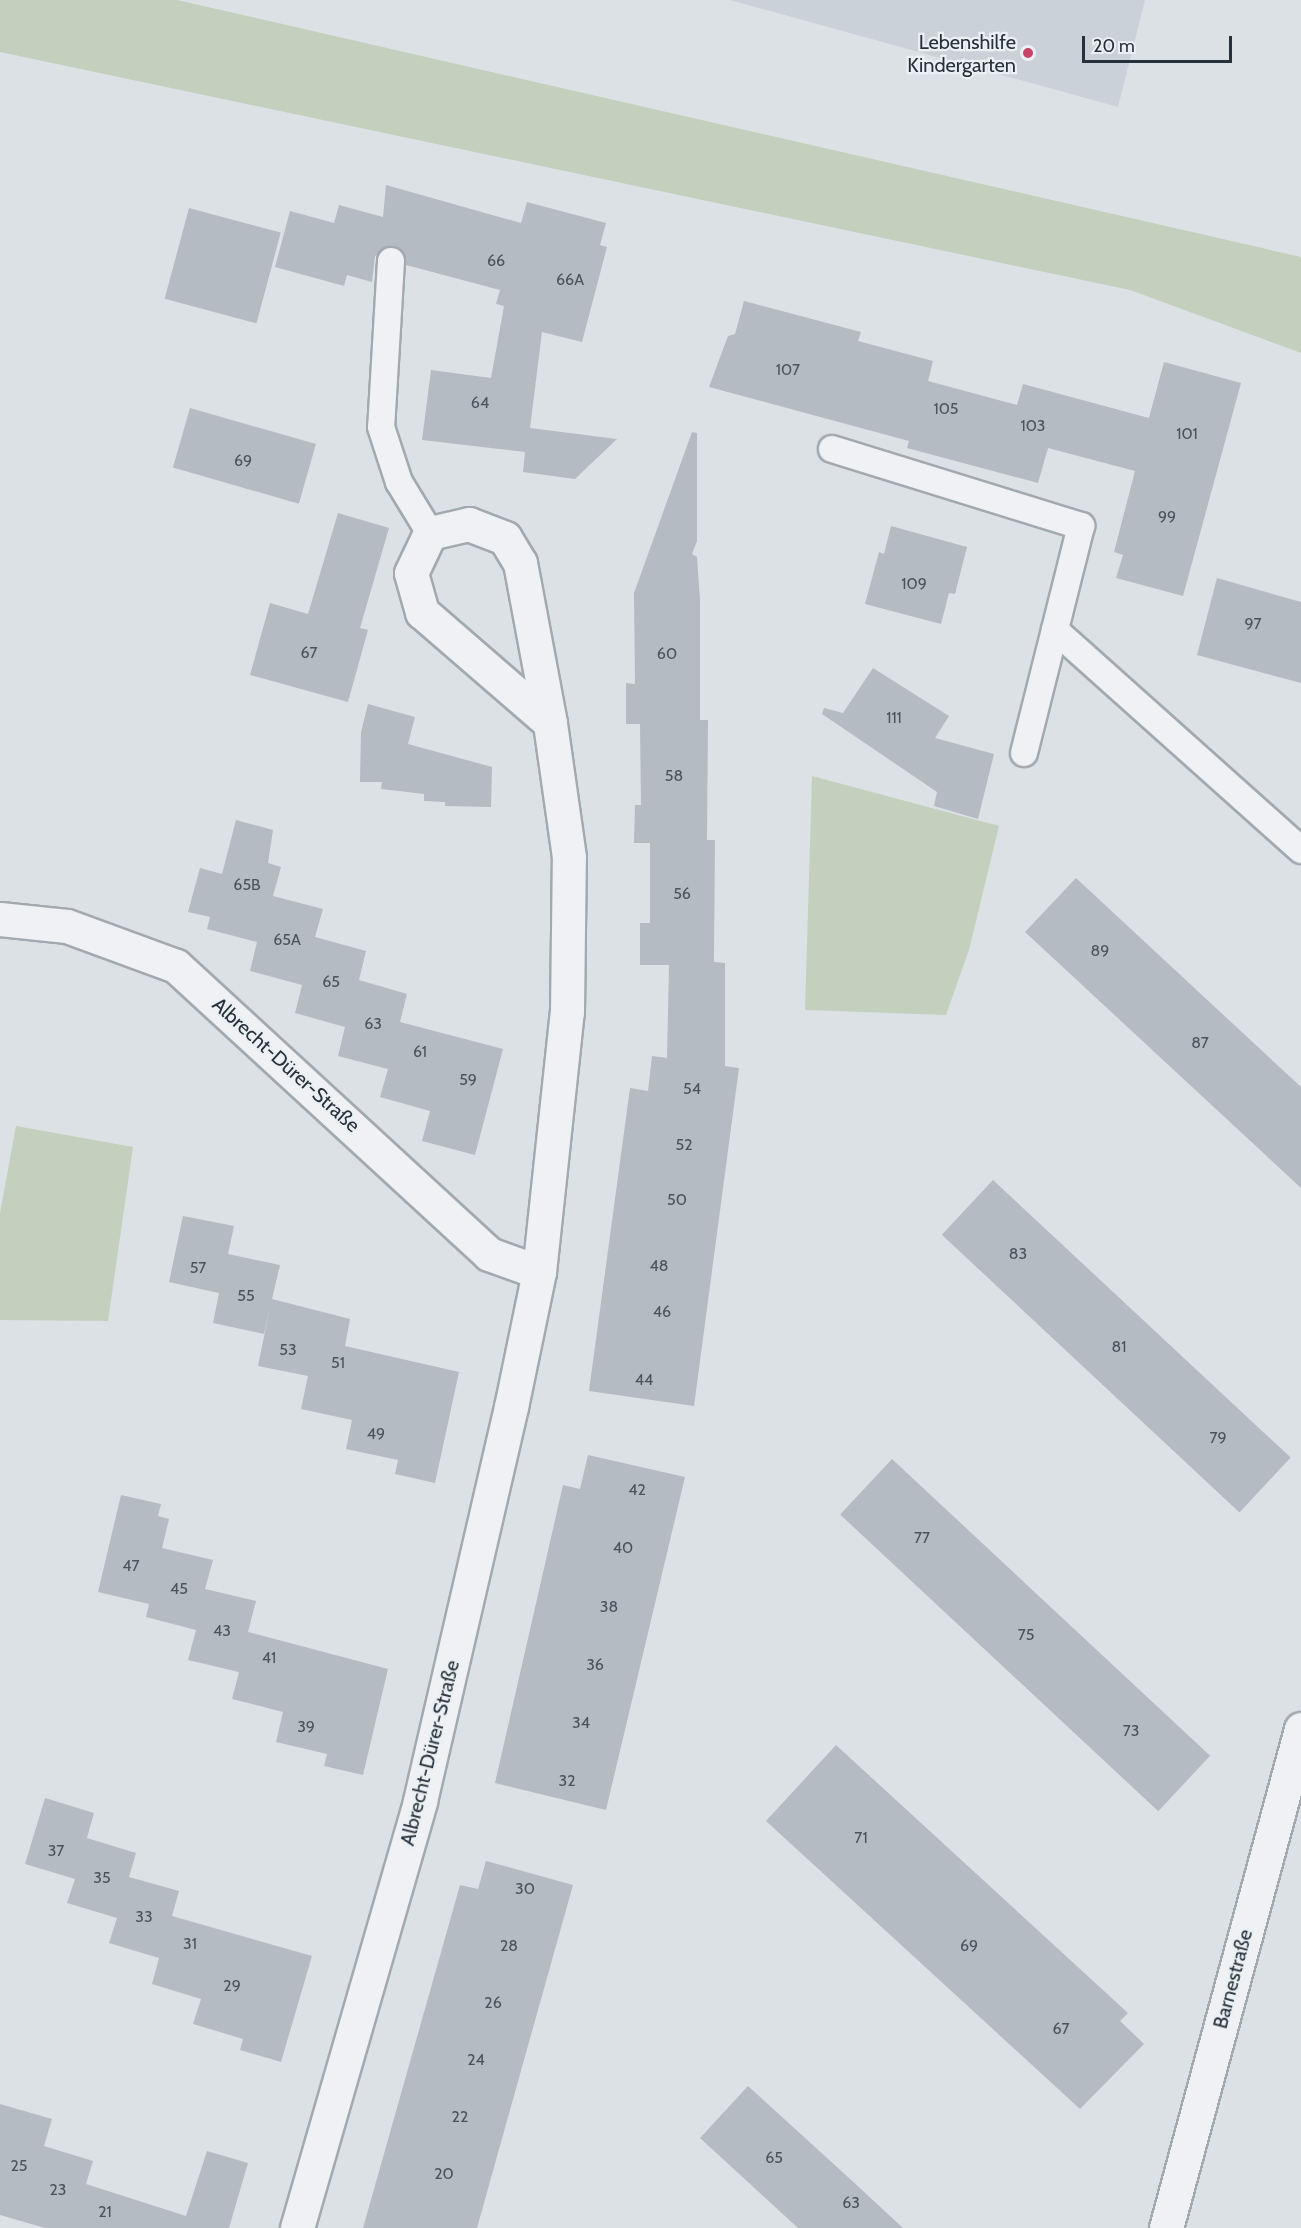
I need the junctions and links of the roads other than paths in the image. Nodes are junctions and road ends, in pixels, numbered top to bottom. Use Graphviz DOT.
graph roads {
  1 [pos="391,261"];
  2 [pos="832,449"];
  3 [pos="430,533"];
  4 [pos="1056,630"];
  5 [pos="550,723"];
  6 [pos="1024,753"];
  7 [pos="1301,850"];
  8 [pos="0,919"];
  9 [pos="539,1272"];
  10 [pos="1301,1730"];
  11 [pos="297,2228"];
  12 [pos="1166,2228"];
  1 -- 3 [label="lane"];
  2 -- 4 [label="lane"];
  3 -- 5 [label="street"];
  3 -- 5 [label="street, Albrecht-Dürer-Straße"];
  4 -- 6 [label="lane"];
  4 -- 7 [label="lane"];
  5 -- 9 [label="street, Albrecht-Dürer-Straße"];
  8 -- 9 [label="street, Albrecht-Dürer-Straße"];
  9 -- 11 [label="street, Albrecht-Dürer-Straße"];
  10 -- 12 [label="street, Barnestraße"];
}
